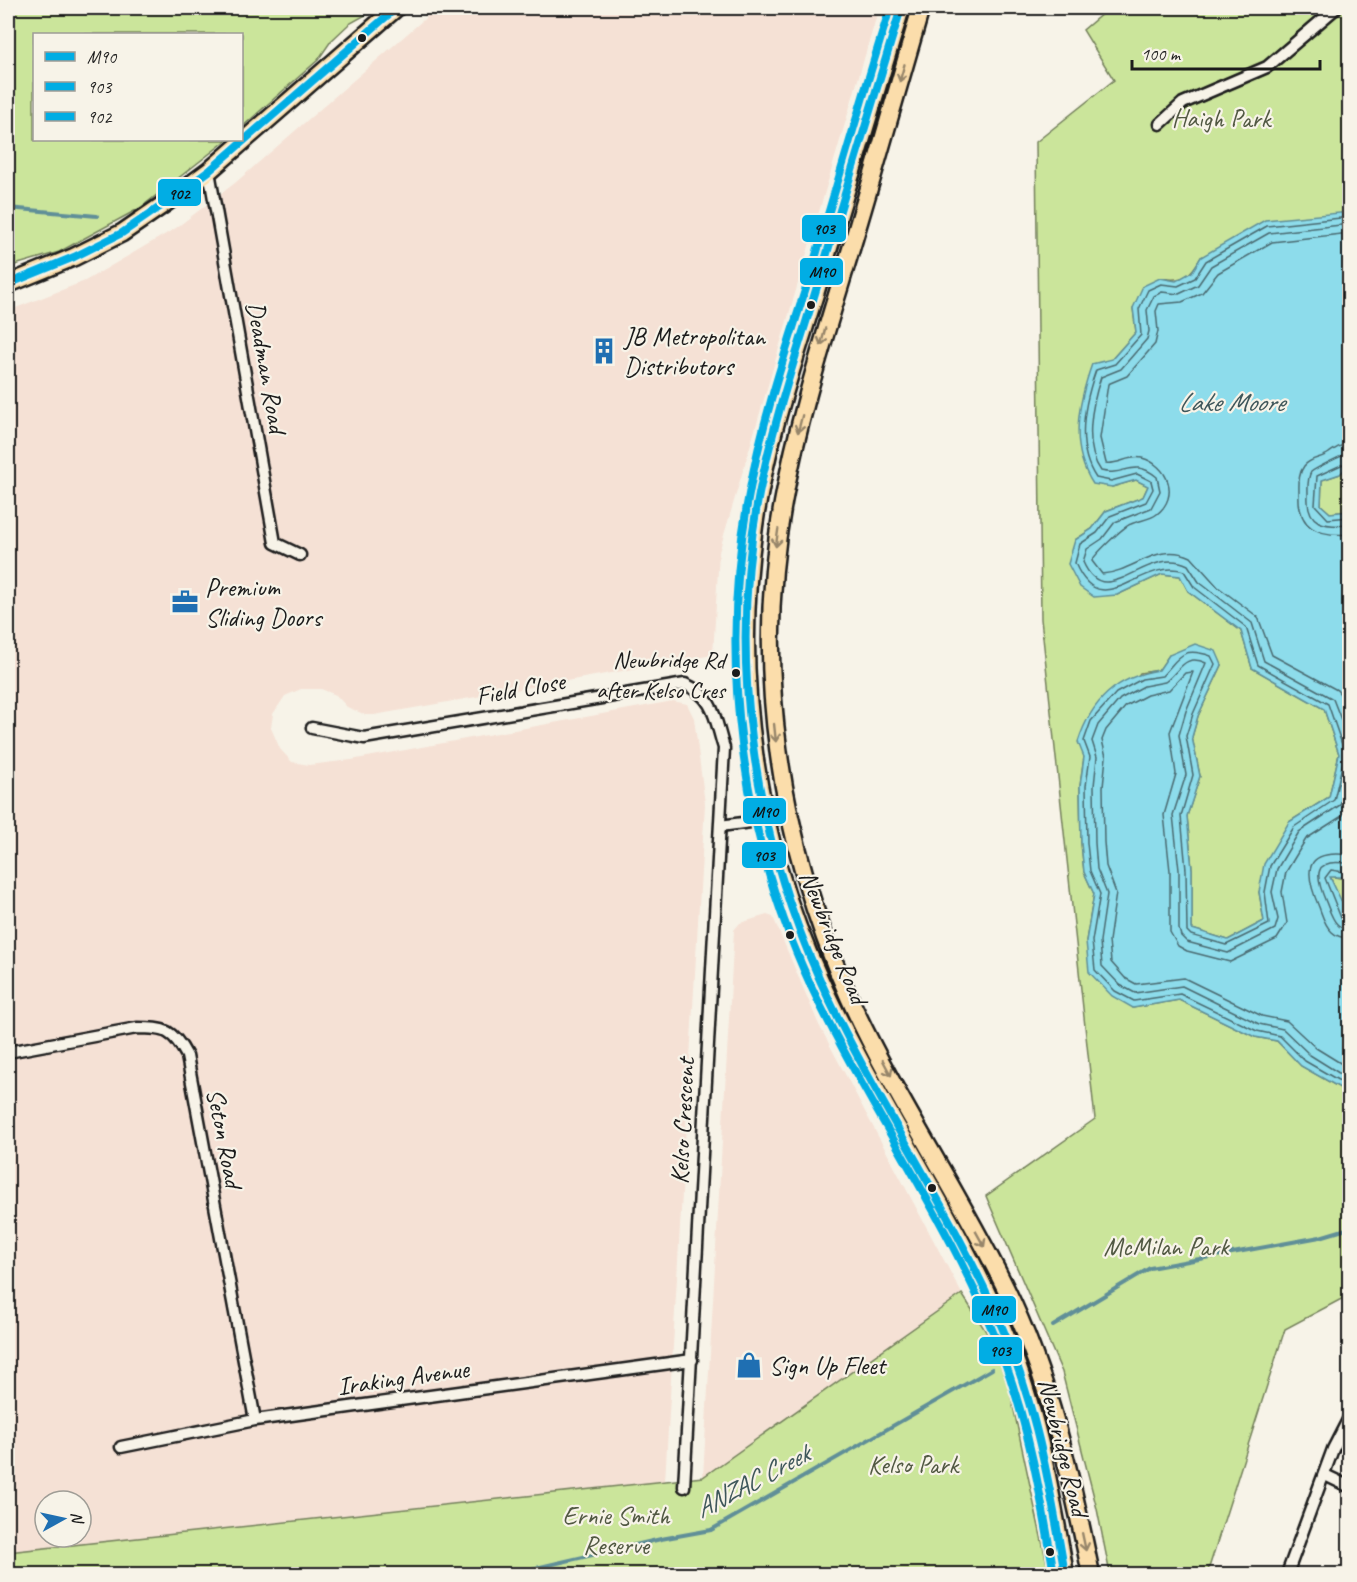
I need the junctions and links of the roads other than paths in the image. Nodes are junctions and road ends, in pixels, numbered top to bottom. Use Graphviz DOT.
graph roads {
  1 [pos="396,8"];
  2 [pos="901,8"];
  3 [pos="921,8"];
  4 [pos="1335,8"];
  5 [pos="1160,124"];
  6 [pos="209,171"];
  7 [pos="8,284"];
  8 [pos="300,555"];
  9 [pos="312,728"];
  10 [pos="789,818"];
  11 [pos="767,822"];
  12 [pos="720,826"];
  13 [pos="8,1052"];
  14 [pos="692,1360"];
  15 [pos="1350,1416"];
  16 [pos="255,1420"];
  17 [pos="121,1447"];
  18 [pos="1325,1474"];
  19 [pos="1350,1487"];
  20 [pos="684,1488"];
  21 [pos="1065,1575"];
  22 [pos="1091,1575"];
  23 [pos="1287,1575"];
  1 -- 6 [label="main road"];
  2 -- 11 [label="main road, Newbridge Road"];
  3 -- 10 [label="main road, Newbridge Road, one-way"];
  4 -- 5 [label="street"];
  6 -- 7 [label="main road"];
  6 -- 8 [label="street, Deadman Road"];
  9 -- 12 [label="street, Field Close"];
  10 -- 11 [label="street"];
  10 -- 22 [label="main road, Newbridge Road, one-way"];
  11 -- 12 [label="street"];
  11 -- 21 [label="main road, Newbridge Road"];
  12 -- 14 [label="street, Kelso Crescent"];
  13 -- 16 [label="street, Seton Road"];
  14 -- 16 [label="street, Iraking Avenue"];
  14 -- 20 [label="street, Kelso Crescent"];
  15 -- 18 [label="street"];
  16 -- 17 [label="street, Iraking Avenue"];
  18 -- 19 [label="street"];
  18 -- 23 [label="street"];
}
